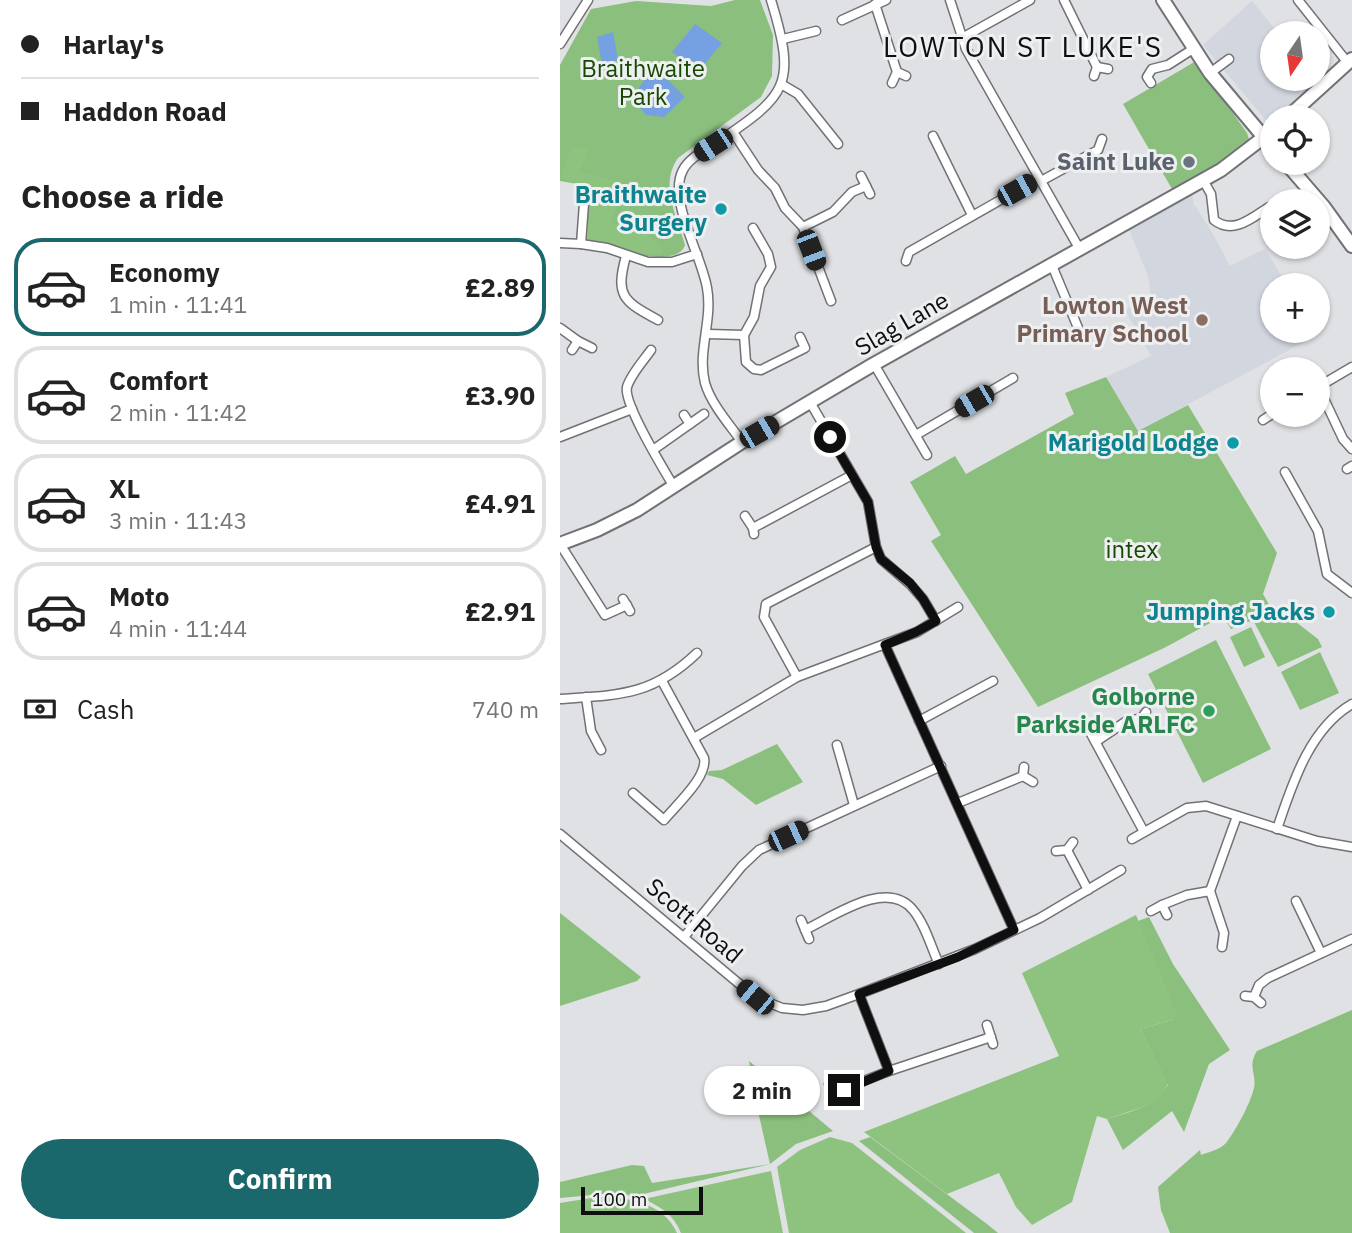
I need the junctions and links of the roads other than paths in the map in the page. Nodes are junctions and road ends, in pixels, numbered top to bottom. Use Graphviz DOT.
graph roads {
  1 [pos="588,0"];
  2 [pos="594,0"];
  3 [pos="772,0"];
  4 [pos="886,0"];
  5 [pos="950,0"];
  6 [pos="1030,0"];
  7 [pos="1064,0"];
  8 [pos="1163,0"];
  9 [pos="1298,0"];
  10 [pos="875,4"];
  11 [pos="842,20"];
  12 [pos="816,31"];
  13 [pos="804,34"];
  14 [pos="962,38"];
  15 [pos="783,39"];
  16 [pos="560,44"];
  17 [pos="807,44"];
  18 [pos="1194,49"];
  19 [pos="1229,59"];
  20 [pos="1350,61"];
  21 [pos="1097,66"];
  22 [pos="1108,69"];
  23 [pos="897,72"];
  24 [pos="1210,73"];
  25 [pos="906,76"];
  26 [pos="1094,76"];
  27 [pos="1147,81"];
  28 [pos="781,83"];
  29 [pos="892,83"];
  30 [pos="1300,105"];
  31 [pos="1260,129"];
  32 [pos="733,132"];
  33 [pos="933,136"];
  34 [pos="1102,139"];
  35 [pos="838,144"];
  36 [pos="1260,145"];
  37 [pos="1296,175"];
  38 [pos="861,176"];
  39 [pos="1040,179"];
  40 [pos="1203,180"];
  41 [pos="586,190"];
  42 [pos="1260,212"];
  43 [pos="972,215"];
  44 [pos="803,227"];
  45 [pos="753,228"];
  46 [pos="560,243"];
  47 [pos="581,244"];
  48 [pos="1352,246"];
  49 [pos="1079,248"];
  50 [pos="697,254"];
  51 [pos="626,256"];
  52 [pos="906,261"];
  53 [pos="1051,263"];
  54 [pos="837,284"];
  55 [pos="827,287"];
  56 [pos="831,302"];
  57 [pos="655,315"];
  58 [pos="560,328"];
  59 [pos="708,334"];
  60 [pos="744,335"];
  61 [pos="1081,335"];
  62 [pos="800,337"];
  63 [pos="578,341"];
  64 [pos="592,348"];
  65 [pos="572,350"];
  66 [pos="651,350"];
  67 [pos="645,359"];
  68 [pos="874,364"];
  69 [pos="654,365"];
  70 [pos="1352,367"];
  71 [pos="1015,378"];
  72 [pos="1330,380"];
  73 [pos="810,402"];
  74 [pos="632,409"];
  75 [pos="1330,412"];
  76 [pos="704,414"];
  77 [pos="684,415"];
  78 [pos="690,424"];
  79 [pos="916,435"];
  80 [pos="560,437"];
  81 [pos="742,442"];
  82 [pos="1352,449"];
  83 [pos="653,450"];
  84 [pos="927,455"];
  85 [pos="1285,472"];
  86 [pos="852,475"];
  87 [pos="674,488"];
  88 [pos="745,516"];
  89 [pos="560,544"];
  90 [pos="876,547"];
  91 [pos="1352,593"];
  92 [pos="626,605"];
  93 [pos="958,607"];
  94 [pos="936,621"];
  95 [pos="885,645"];
  96 [pos="697,653"];
  97 [pos="797,677"];
  98 [pos="662,681"];
  99 [pos="993,681"];
  100 [pos="586,697"];
  101 [pos="560,699"];
  102 [pos="1352,704"];
  103 [pos="1144,718"];
  104 [pos="919,722"];
  105 [pos="1090,732"];
  106 [pos="694,738"];
  107 [pos="1097,741"];
  108 [pos="837,745"];
  109 [pos="601,750"];
  110 [pos="941,766"];
  111 [pos="1033,782"];
  112 [pos="633,793"];
  113 [pos="958,803"];
  114 [pos="854,804"];
  115 [pos="1237,816"];
  116 [pos="1277,829"];
  117 [pos="1144,832"];
  118 [pos="560,834"];
  119 [pos="1132,839"];
  120 [pos="1073,842"];
  121 [pos="1352,847"];
  122 [pos="1067,850"];
  123 [pos="1056,851"];
  124 [pos="1121,870"];
  125 [pos="1088,890"];
  126 [pos="1210,891"];
  127 [pos="1296,901"];
  128 [pos="1162,905"];
  129 [pos="1151,911"];
  130 [pos="1167,915"];
  131 [pos="801,920"];
  132 [pos="805,930"];
  133 [pos="1014,930"];
  134 [pos="684,937"];
  135 [pos="1352,939"];
  136 [pos="809,940"];
  137 [pos="1221,948"];
  138 [pos="1321,953"];
  139 [pos="939,964"];
  140 [pos="859,994"];
  141 [pos="1253,998"];
  142 [pos="987,1025"];
  143 [pos="889,1071"];
  144 [pos="829,1084"];
  145 [pos="841,1093"];
  146 [pos="849,1099"];
  1 -- 2 [label="street"];
  1 -- 16 [label="street"];
  3 -- 15 [label="street"];
  4 -- 10 [label="street"];
  5 -- 14 [label="street"];
  6 -- 14 [label="street"];
  7 -- 21 [label="street"];
  8 -- 18 [label="street"];
  9 -- 20 [label="street"];
  10 -- 11 [label="street"];
  10 -- 23 [label="street"];
  12 -- 13 [label="street"];
  13 -- 15 [label="street"];
  13 -- 17 [label="street"];
  14 -- 39 [label="street"];
  15 -- 28 [label="street"];
  18 -- 24 [label="street"];
  18 -- 27 [label="street"];
  19 -- 24 [label="street"];
  20 -- 30 [label="street"];
  21 -- 22 [label="street"];
  21 -- 26 [label="street"];
  23 -- 25 [label="street"];
  23 -- 29 [label="street"];
  24 -- 31 [label="street"];
  28 -- 32 [label="street"];
  28 -- 35 [label="street"];
  32 -- 44 [label="street"];
  32 -- 50 [label="street"];
  33 -- 43 [label="street"];
  34 -- 39 [label="street"];
  36 -- 40 [label="street, Slag Lane"];
  37 -- 48 [label="street"];
  38 -- 44 [label="street"];
  39 -- 43 [label="street"];
  39 -- 49 [label="street"];
  40 -- 42 [label="street"];
  40 -- 49 [label="street, Slag Lane"];
  41 -- 47 [label="street"];
  43 -- 52 [label="street"];
  44 -- 55 [label="street"];
  45 -- 60 [label="street"];
  46 -- 47 [label="street"];
  47 -- 51 [label="street"];
  49 -- 53 [label="street, Slag Lane"];
  50 -- 51 [label="street"];
  50 -- 59 [label="street"];
  51 -- 57 [label="street"];
  53 -- 61 [label="street"];
  53 -- 68 [label="street, Slag Lane"];
  54 -- 55 [label="street"];
  55 -- 56 [label="street"];
  58 -- 63 [label="street"];
  59 -- 60 [label="street"];
  59 -- 81 [label="street"];
  60 -- 62 [label="street"];
  63 -- 64 [label="street"];
  63 -- 65 [label="street"];
  66 -- 67 [label="street"];
  67 -- 69 [label="street"];
  67 -- 74 [label="street"];
  68 -- 73 [label="street, Slag Lane"];
  68 -- 79 [label="street"];
  70 -- 72 [label="street"];
  71 -- 79 [label="street"];
  73 -- 81 [label="street, Slag Lane"];
  73 -- 86 [label="street"];
  74 -- 80 [label="street"];
  74 -- 83 [label="street"];
  75 -- 82 [label="street"];
  76 -- 78 [label="street"];
  77 -- 78 [label="street"];
  78 -- 83 [label="street"];
  79 -- 84 [label="street"];
  81 -- 87 [label="street, Slag Lane"];
  83 -- 87 [label="street"];
  85 -- 91 [label="street"];
  86 -- 88 [label="street"];
  86 -- 90 [label="street"];
  87 -- 89 [label="street, Slag Lane"];
  89 -- 92 [label="street"];
  90 -- 94 [label="street"];
  90 -- 97 [label="street"];
  93 -- 94 [label="street"];
  94 -- 95 [label="street"];
  95 -- 97 [label="street"];
  95 -- 104 [label="street"];
  96 -- 98 [label="street"];
  97 -- 106 [label="street"];
  98 -- 100 [label="street"];
  98 -- 106 [label="street"];
  99 -- 104 [label="street"];
  100 -- 101 [label="street"];
  100 -- 109 [label="street"];
  102 -- 116 [label="street"];
  103 -- 107 [label="street"];
  104 -- 110 [label="street"];
  105 -- 107 [label="street"];
  106 -- 112 [label="street"];
  107 -- 117 [label="street"];
  108 -- 114 [label="street"];
  110 -- 113 [label="street"];
  110 -- 114 [label="street"];
  111 -- 113 [label="street"];
  113 -- 133 [label="street"];
  114 -- 134 [label="street"];
  115 -- 116 [label="street"];
  115 -- 117 [label="street"];
  115 -- 126 [label="street"];
  116 -- 121 [label="street"];
  117 -- 119 [label="street"];
  118 -- 134 [label="street, Scott Road"];
  120 -- 122 [label="street"];
  122 -- 123 [label="street"];
  122 -- 125 [label="street"];
  124 -- 125 [label="street, Scott Road"];
  125 -- 133 [label="street, Scott Road"];
  126 -- 128 [label="street"];
  126 -- 137 [label="street"];
  127 -- 138 [label="street"];
  128 -- 129 [label="street"];
  128 -- 130 [label="street"];
  131 -- 132 [label="street"];
  132 -- 136 [label="street"];
  132 -- 139 [label="street"];
  133 -- 139 [label="street, Scott Road"];
  134 -- 140 [label="street, Scott Road"];
  135 -- 138 [label="street"];
  138 -- 141 [label="street"];
  139 -- 140 [label="street, Scott Road"];
  140 -- 143 [label="street"];
  142 -- 143 [label="street"];
  143 -- 145 [label="street"];
  144 -- 145 [label="street"];
  145 -- 146 [label="street"];
}
